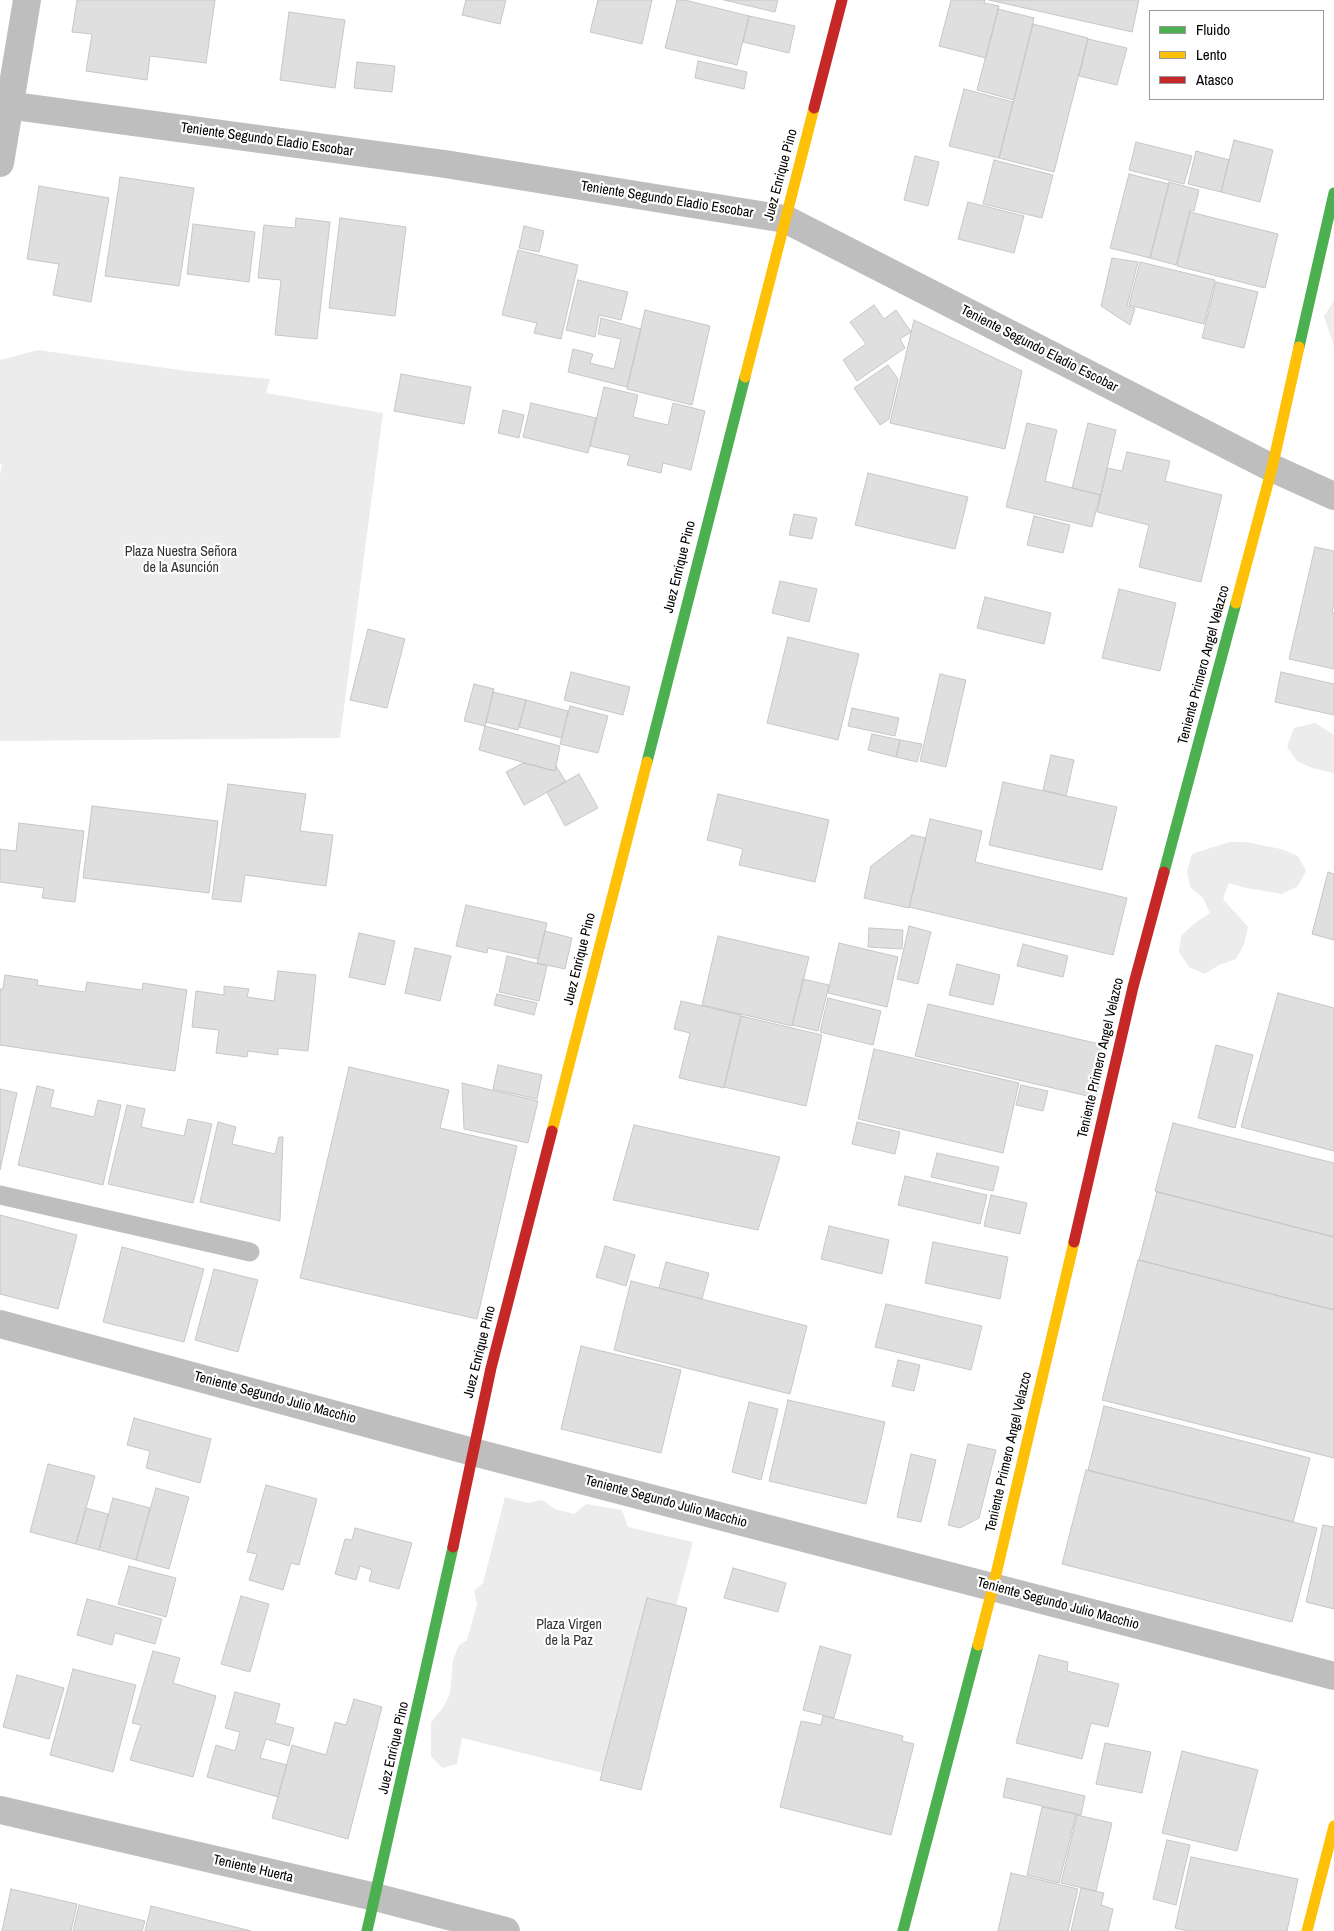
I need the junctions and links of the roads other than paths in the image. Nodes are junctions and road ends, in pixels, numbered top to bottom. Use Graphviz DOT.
graph roads {
  1 [pos="27,0"];
  2 [pos="842,0"];
  3 [pos="5,104"];
  4 [pos="0,163"];
  5 [pos="1334,193"];
  6 [pos="785,219"];
  7 [pos="1272,468"];
  8 [pos="1334,496"];
  9 [pos="0,1195"];
  10 [pos="250,1252"];
  11 [pos="0,1324"];
  12 [pos="472,1452"];
  13 [pos="993,1587"];
  14 [pos="1334,1676"];
  15 [pos="0,1810"];
  16 [pos="1334,1826"];
  17 [pos="376,1898"];
  18 [pos="367,1931"];
  19 [pos="506,1931"];
  20 [pos="904,1931"];
  21 [pos="1307,1931"];
  1 -- 3 [label="street"];
  2 -- 6 [label="street, Juez Enrique Pino"];
  3 -- 4 [label="street"];
  3 -- 6 [label="street, Teniente Segundo Eladio Escobar"];
  5 -- 7 [label="street, Teniente Primero Angel Velazco"];
  6 -- 7 [label="street, Teniente Segundo Eladio Escobar"];
  6 -- 12 [label="street, Juez Enrique Pino"];
  7 -- 8 [label="street, Teniente Segundo Eladio Escobar"];
  7 -- 13 [label="street, Teniente Primero Angel Velazco"];
  9 -- 10 [label="lane"];
  11 -- 12 [label="street, Teniente Segundo Julio Macchio"];
  12 -- 13 [label="street, Teniente Segundo Julio Macchio"];
  12 -- 17 [label="street, Juez Enrique Pino"];
  13 -- 14 [label="street, Teniente Segundo Julio Macchio"];
  13 -- 20 [label="street, Teniente Primero Angel Velazco"];
  15 -- 17 [label="street, Teniente Huerta"];
  16 -- 21 [label="street"];
  17 -- 18 [label="street, Juez Enrique Pino"];
  17 -- 19 [label="street, Teniente Huerta"];
}
